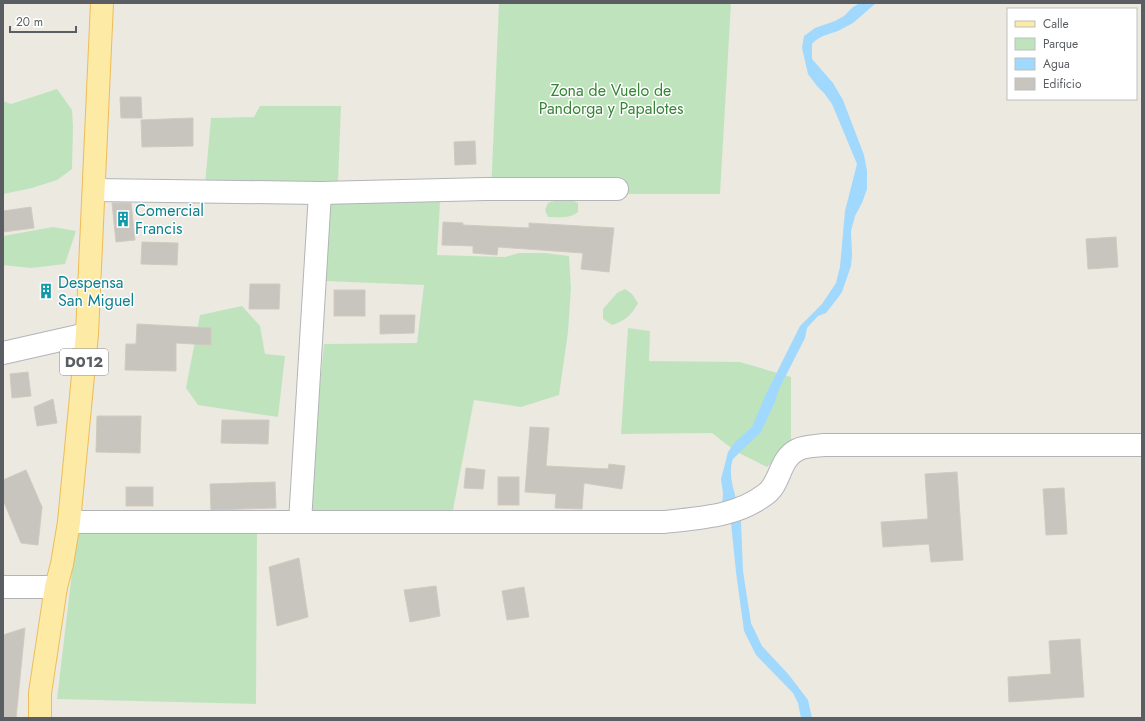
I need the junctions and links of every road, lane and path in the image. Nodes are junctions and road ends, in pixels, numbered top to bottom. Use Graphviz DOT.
graph roads {
  1 [pos="102,3"];
  2 [pos="617,189"];
  3 [pos="94,190"];
  4 [pos="320,193"];
  5 [pos="87,334"];
  6 [pos="3,353"];
  7 [pos="1142,445"];
  8 [pos="69,522"];
  9 [pos="300,522"];
  10 [pos="3,587"];
  11 [pos="56,587"];
  12 [pos="40,718"];
  1 -- 3 [label="main road, D012"];
  2 -- 4 [label="street"];
  3 -- 4 [label="street"];
  3 -- 5 [label="main road, D012"];
  4 -- 9 [label="street"];
  5 -- 6 [label="street"];
  5 -- 8 [label="main road, D012"];
  7 -- 9 [label="street"];
  8 -- 9 [label="street"];
  8 -- 11 [label="main road, D012"];
  10 -- 11 [label="street"];
  11 -- 12 [label="main road, D012"];
}
